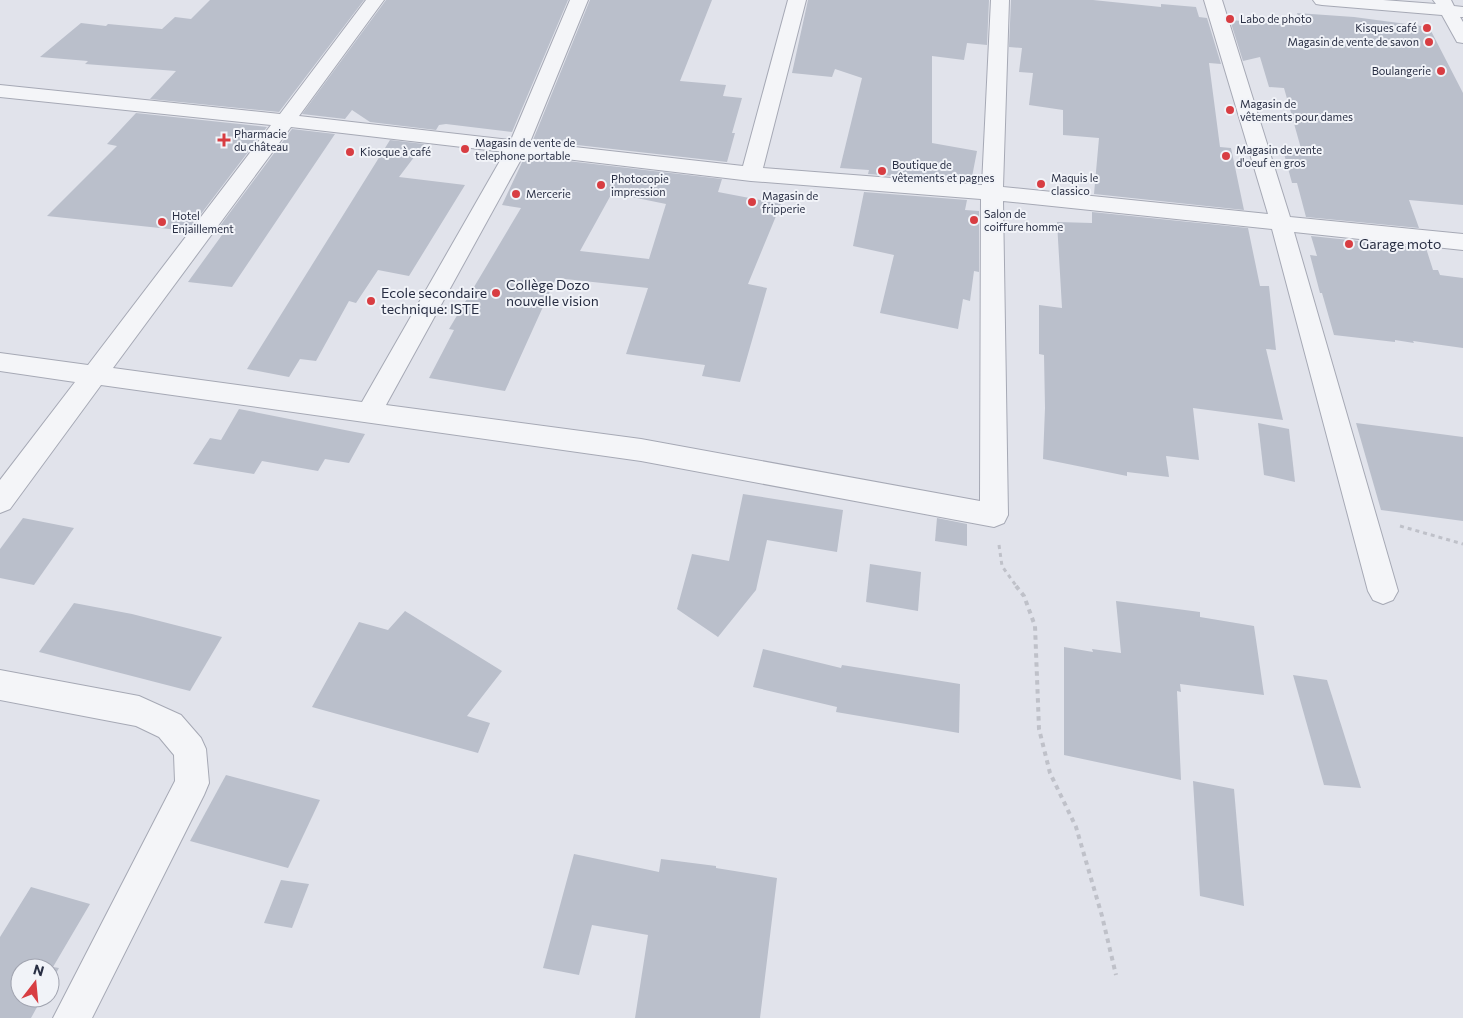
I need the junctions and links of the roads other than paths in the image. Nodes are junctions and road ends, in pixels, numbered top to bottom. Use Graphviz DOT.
graph roads {
  1 [pos="375,0"];
  2 [pos="580,0"];
  3 [pos="798,0"];
  4 [pos="1000,0"];
  5 [pos="1213,0"];
  6 [pos="1322,0"];
  7 [pos="1451,7"];
  8 [pos="1463,38"];
  9 [pos="0,91"];
  10 [pos="285,120"];
  11 [pos="518,146"];
  12 [pos="751,174"];
  13 [pos="992,193"];
  14 [pos="1281,223"];
  15 [pos="1463,242"];
  16 [pos="0,362"];
  17 [pos="95,374"];
  18 [pos="368,412"];
  19 [pos="0,500"];
  20 [pos="1383,591"];
  21 [pos="0,686"];
  22 [pos="72,1018"];
  1 -- 10 [label="street"];
  2 -- 11 [label="street"];
  3 -- 12 [label="street"];
  4 -- 13 [label="street"];
  5 -- 14 [label="street"];
  6 -- 7 [label="street"];
  7 -- 8 [label="street"];
  9 -- 10 [label="street"];
  10 -- 11 [label="street"];
  10 -- 17 [label="street"];
  11 -- 12 [label="street"];
  11 -- 18 [label="street"];
  12 -- 13 [label="street"];
  13 -- 14 [label="street"];
  13 -- 18 [label="street"];
  14 -- 15 [label="street"];
  14 -- 20 [label="street"];
  16 -- 17 [label="street"];
  17 -- 18 [label="street"];
  17 -- 19 [label="street"];
  21 -- 22 [label="street"];
}
